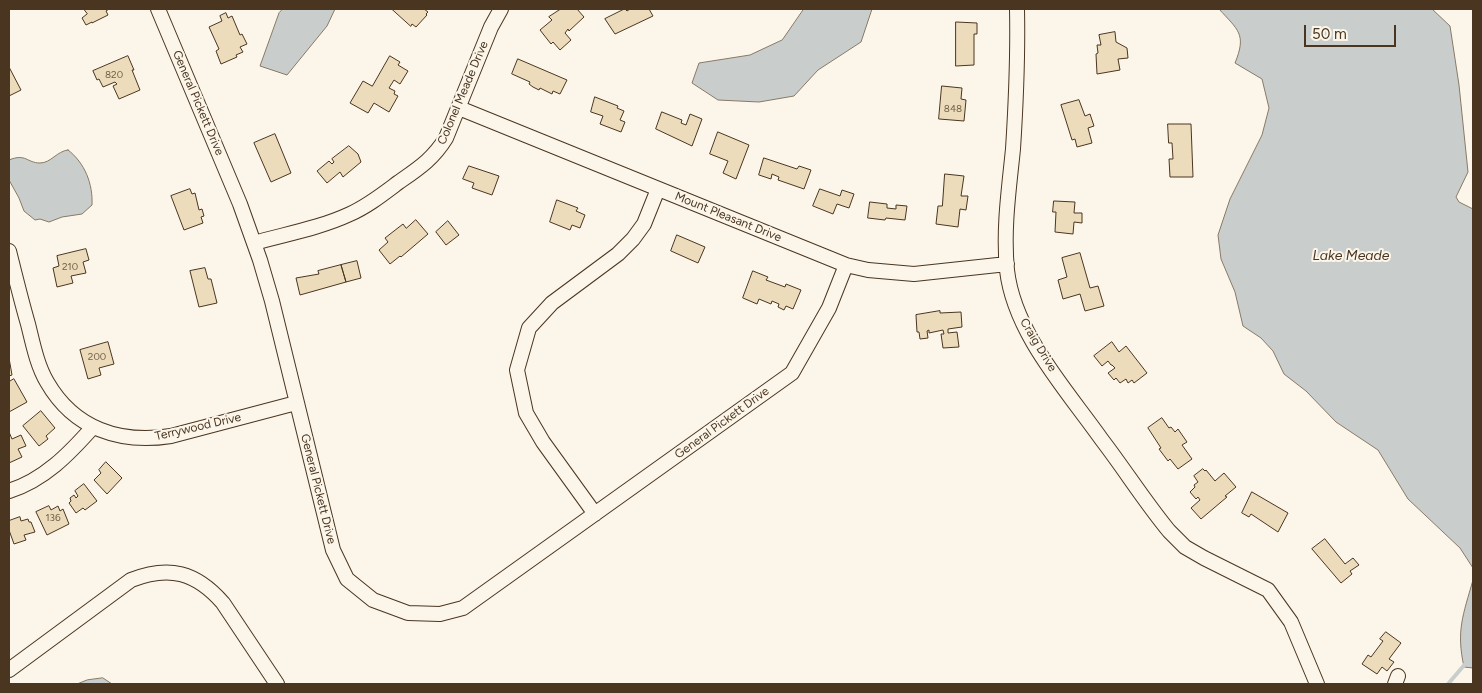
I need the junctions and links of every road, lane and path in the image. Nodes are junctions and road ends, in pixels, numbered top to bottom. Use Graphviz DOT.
graph roads {
  1 [pos="158,9"];
  2 [pos="501,9"];
  3 [pos="1017,9"];
  4 [pos="459,108"];
  5 [pos="658,189"];
  6 [pos="254,243"];
  7 [pos="9,250"];
  8 [pos="1007,264"];
  9 [pos="846,265"];
  10 [pos="296,402"];
  11 [pos="93,427"];
  12 [pos="9,491"];
  13 [pos="595,514"];
  14 [pos="9,670"];
  15 [pos="277,684"];
  16 [pos="1317,684"];
  1 -- 6 [label="street, General Pickett Drive"];
  2 -- 4 [label="street, Colonel Meade Drive"];
  3 -- 8 [label="street, Craig Drive"];
  4 -- 5 [label="street, Mount Pleasant Drive"];
  4 -- 6 [label="street, Colonel Meade Drive"];
  5 -- 9 [label="street, Mount Pleasant Drive"];
  5 -- 13 [label="street"];
  6 -- 10 [label="street, General Pickett Drive"];
  7 -- 11 [label="street, Terrywood Drive"];
  8 -- 9 [label="street, Mount Pleasant Drive"];
  8 -- 16 [label="street, Craig Drive"];
  9 -- 13 [label="street, General Pickett Drive"];
  10 -- 11 [label="street, Terrywood Drive"];
  10 -- 13 [label="street, General Pickett Drive"];
  11 -- 12 [label="street"];
  14 -- 15 [label="street"];
}
